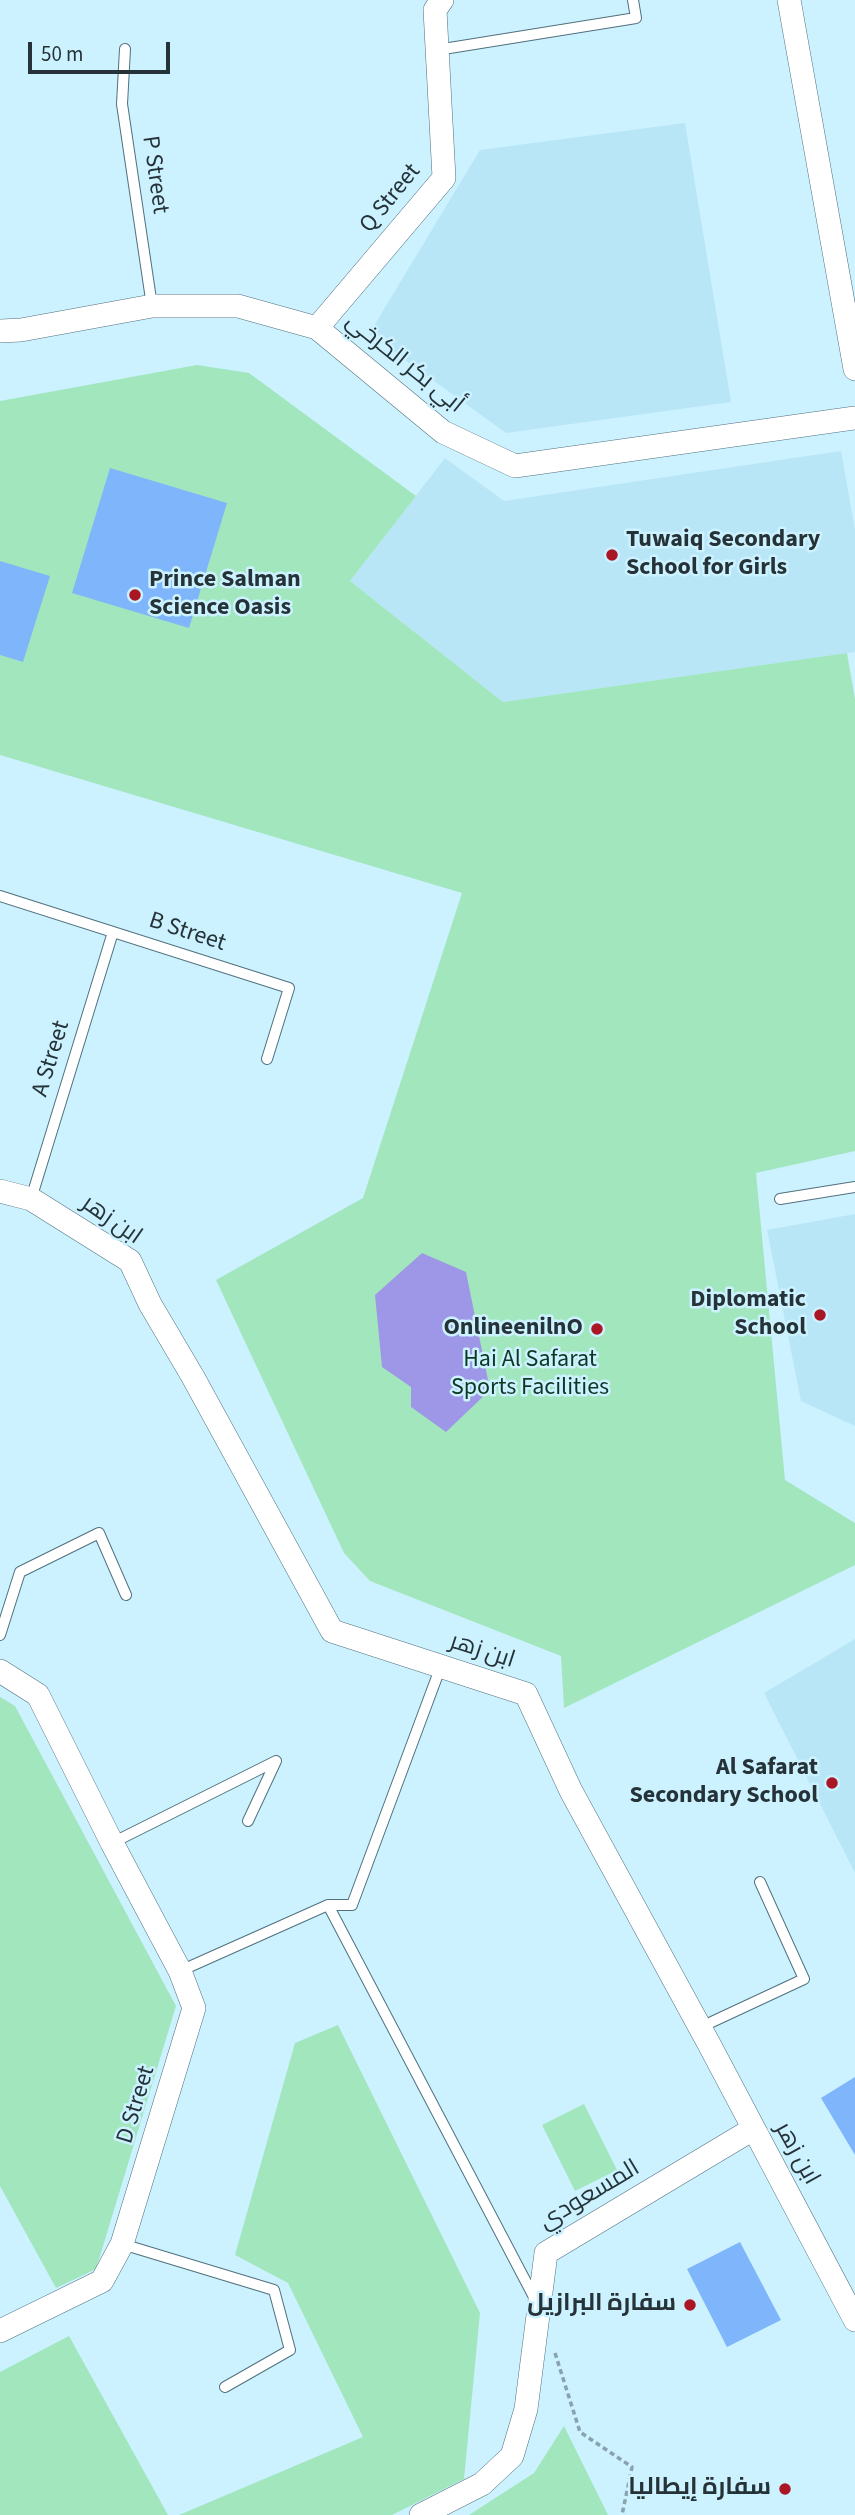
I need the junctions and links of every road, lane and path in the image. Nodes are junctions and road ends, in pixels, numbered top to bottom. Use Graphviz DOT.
graph roads {
  1 [pos="442,0"];
  2 [pos="633,0"];
  3 [pos="789,0"];
  4 [pos="125,49"];
  5 [pos="437,50"];
  6 [pos="152,306"];
  7 [pos="317,328"];
  8 [pos="0,331"];
  9 [pos="855,369"];
  10 [pos="855,418"];
  11 [pos="0,895"];
  12 [pos="113,932"];
  13 [pos="267,1059"];
  14 [pos="855,1187"];
  15 [pos="0,1191"];
  16 [pos="31,1199"];
  17 [pos="780,1199"];
  18 [pos="125,1595"];
  19 [pos="0,1635"];
  20 [pos="441,1666"];
  21 [pos="0,1671"];
  22 [pos="248,1821"];
  23 [pos="112,1843"];
  24 [pos="760,1882"];
  25 [pos="328,1905"];
  26 [pos="180,1971"];
  27 [pos="701,2027"];
  28 [pos="753,2129"];
  29 [pos="122,2244"];
  30 [pos="849,2289"];
  31 [pos="540,2307"];
  32 [pos="855,2320"];
  33 [pos="0,2331"];
  34 [pos="552,2345"];
  35 [pos="225,2387"];
  36 [pos="421,2515"];
  37 [pos="622,2515"];
  1 -- 5 [label="street, Q Street"];
  2 -- 5 [label="lane"];
  3 -- 9 [label="street"];
  4 -- 6 [label="lane, P Street"];
  5 -- 7 [label="street, Q Street"];
  6 -- 7 [label="street, أبي بكر الكرخي"];
  6 -- 8 [label="street, أبي بكر الكرخي"];
  7 -- 10 [label="street, أبي بكر الكرخي"];
  11 -- 12 [label="lane, B Street"];
  12 -- 13 [label="lane, B Street"];
  12 -- 16 [label="lane, A Street"];
  14 -- 17 [label="lane"];
  15 -- 16 [label="street, ابن زهر"];
  16 -- 20 [label="street, ابن زهر"];
  18 -- 19 [label="lane"];
  20 -- 25 [label="lane"];
  20 -- 27 [label="street, ابن زهر"];
  21 -- 23 [label="street, D Street"];
  22 -- 23 [label="lane"];
  23 -- 26 [label="street, D Street"];
  24 -- 27 [label="lane"];
  25 -- 26 [label="lane"];
  25 -- 31 [label="lane"];
  26 -- 29 [label="street, D Street"];
  27 -- 28 [label="street, ابن زهر"];
  28 -- 30 [label="street, ابن زهر"];
  28 -- 31 [label="street, المسعودي"];
  29 -- 33 [label="street, D Street"];
  29 -- 35 [label="lane"];
  30 -- 32 [label="street, ابن زهر"];
  31 -- 36 [label="street, المسعودي"];
  34 -- 37 [label="path"];
}
